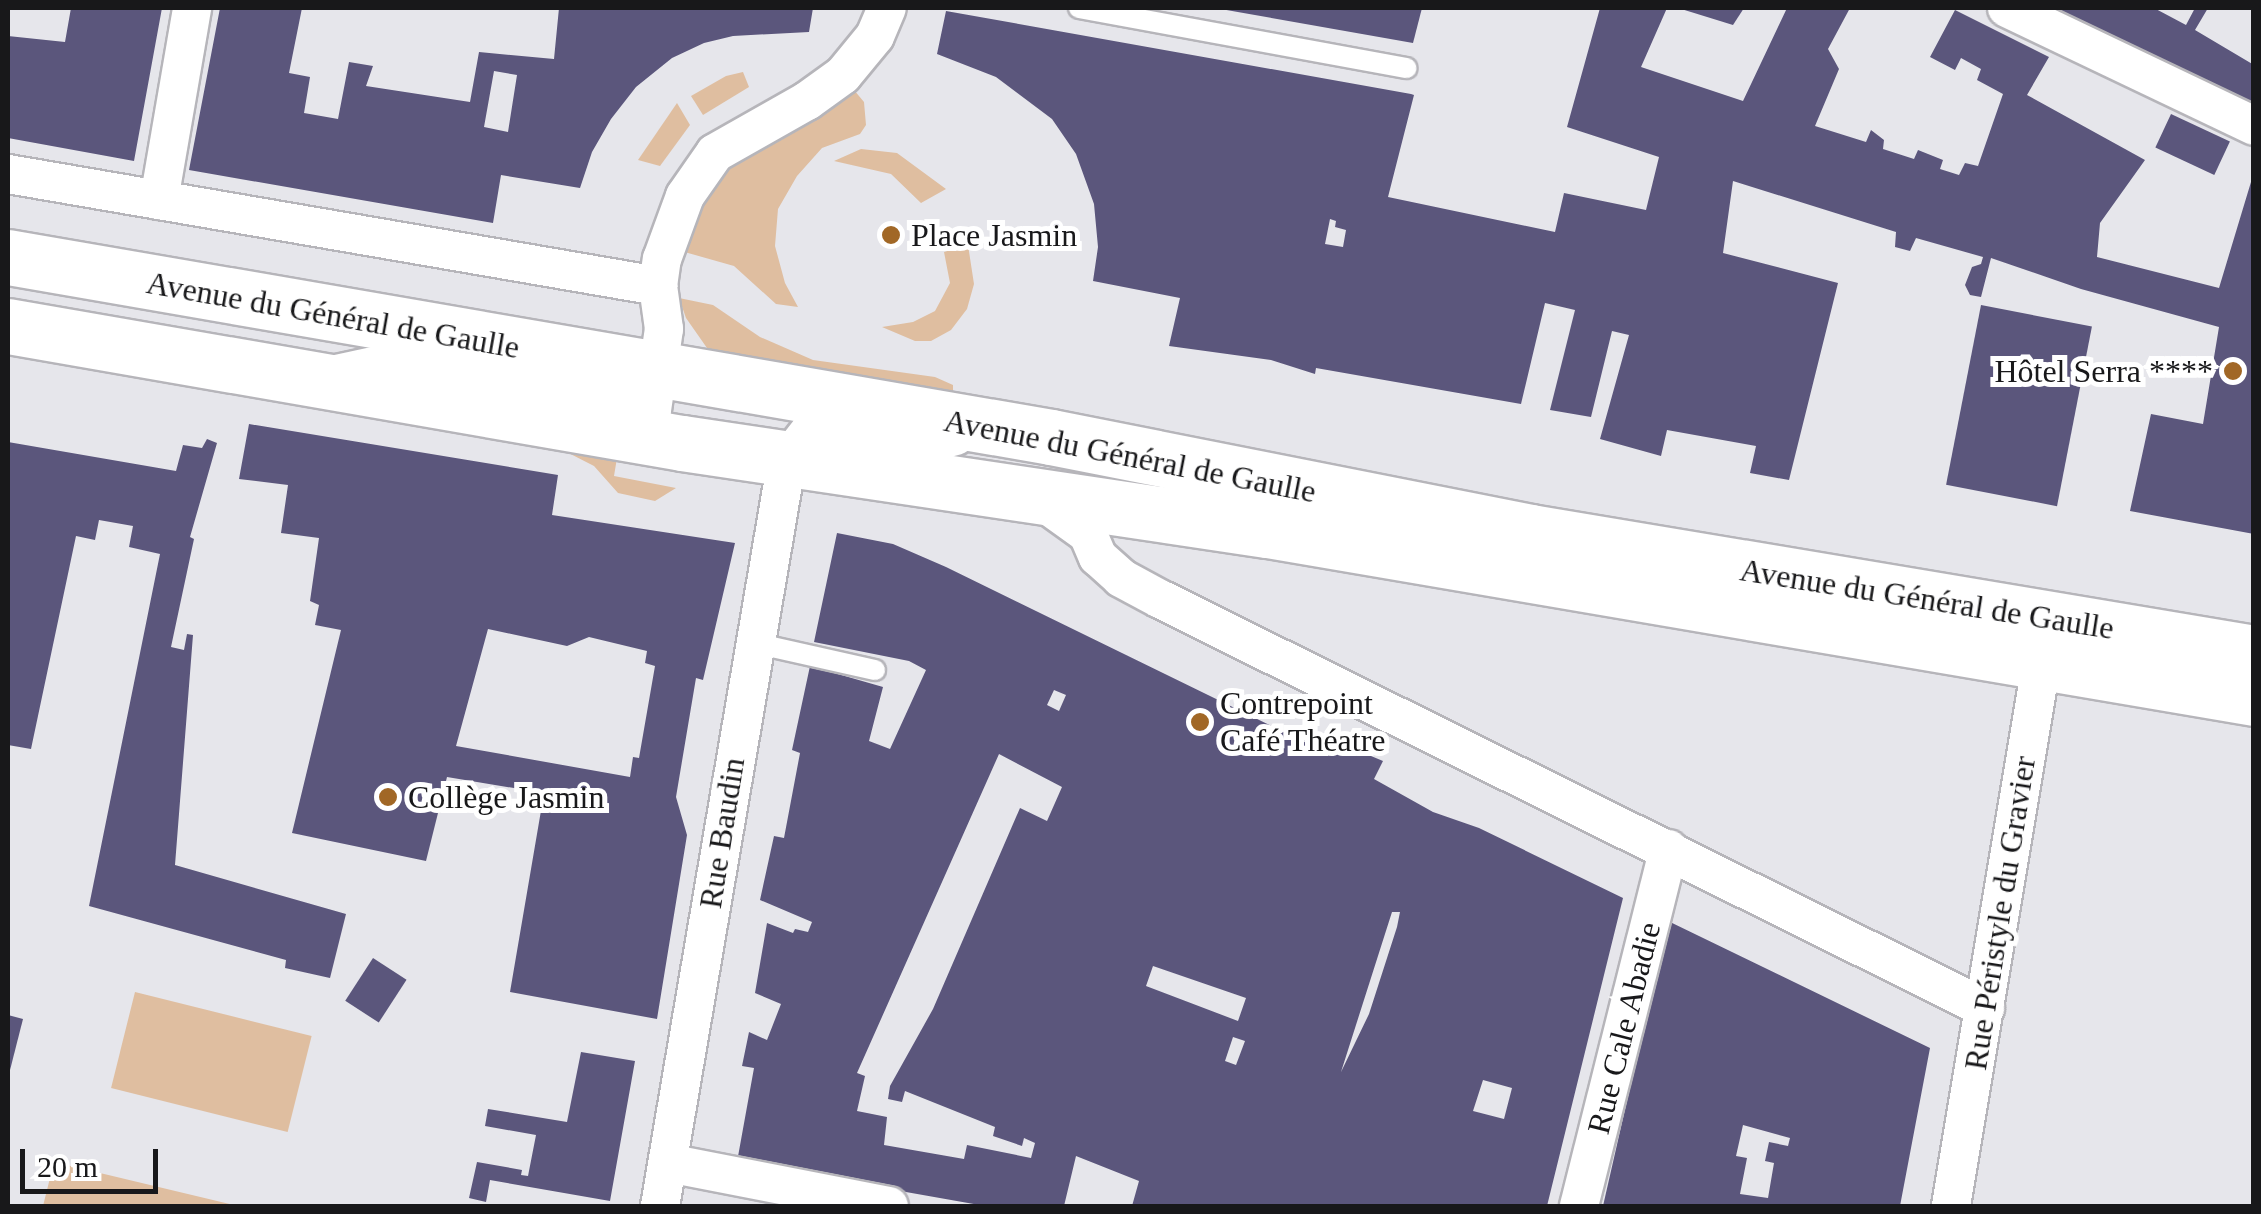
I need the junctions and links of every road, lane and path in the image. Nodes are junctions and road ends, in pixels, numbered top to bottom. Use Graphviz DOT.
graph roads {
  1 [pos="192,8"];
  2 [pos="887,8"];
  3 [pos="1079,8"];
  4 [pos="2006,8"];
  5 [pos="1406,68"];
  6 [pos="2254,126"];
  7 [pos="8,174"];
  8 [pos="159,200"];
  9 [pos="8,257"];
  10 [pos="658,286"];
  11 [pos="8,326"];
  12 [pos="658,371"];
  13 [pos="319,377"];
  14 [pos="991,427"];
  15 [pos="787,460"];
  16 [pos="1032,493"];
  17 [pos="2045,640"];
  18 [pos="754,643"];
  19 [pos="2254,653"];
  20 [pos="875,670"];
  21 [pos="2254,698"];
  22 [pos="1669,849"];
  23 [pos="1985,1008"];
  24 [pos="668,1162"];
  25 [pos="660,1206"];
  26 [pos="889,1206"];
  27 [pos="1579,1206"];
  28 [pos="1952,1206"];
  1 -- 8 [label="street"];
  2 -- 10 [label="street"];
  3 -- 5 [label="lane"];
  4 -- 6 [label="street"];
  7 -- 8 [label="street"];
  8 -- 10 [label="street"];
  9 -- 12 [label="main road, Avenue du Général de Gaulle"];
  10 -- 12 [label="street"];
  11 -- 13 [label="main road, Avenue du Général de Gaulle"];
  12 -- 13 [label="street"];
  12 -- 14 [label="main road, Avenue du Général de Gaulle"];
  13 -- 15 [label="main road, Avenue du Général de Gaulle"];
  14 -- 15 [label="street"];
  14 -- 17 [label="main road, Avenue du Général de Gaulle"];
  15 -- 16 [label="main road, Avenue du Général de Gaulle"];
  15 -- 18 [label="street, Rue Baudin"];
  16 -- 17 [label="main road, Avenue du Général de Gaulle"];
  16 -- 22 [label="street"];
  17 -- 19 [label="main road, Avenue du Général de Gaulle"];
  17 -- 21 [label="main road, Avenue du Général de Gaulle"];
  17 -- 23 [label="street, Rue Péristyle du Gravier"];
  18 -- 20 [label="lane"];
  18 -- 24 [label="street, Rue Baudin"];
  22 -- 23 [label="street"];
  22 -- 27 [label="street, Rue Cale Abadie"];
  23 -- 28 [label="street, Rue Péristyle du Gravier"];
  24 -- 25 [label="street, Rue Baudin"];
  24 -- 26 [label="street"];
}
